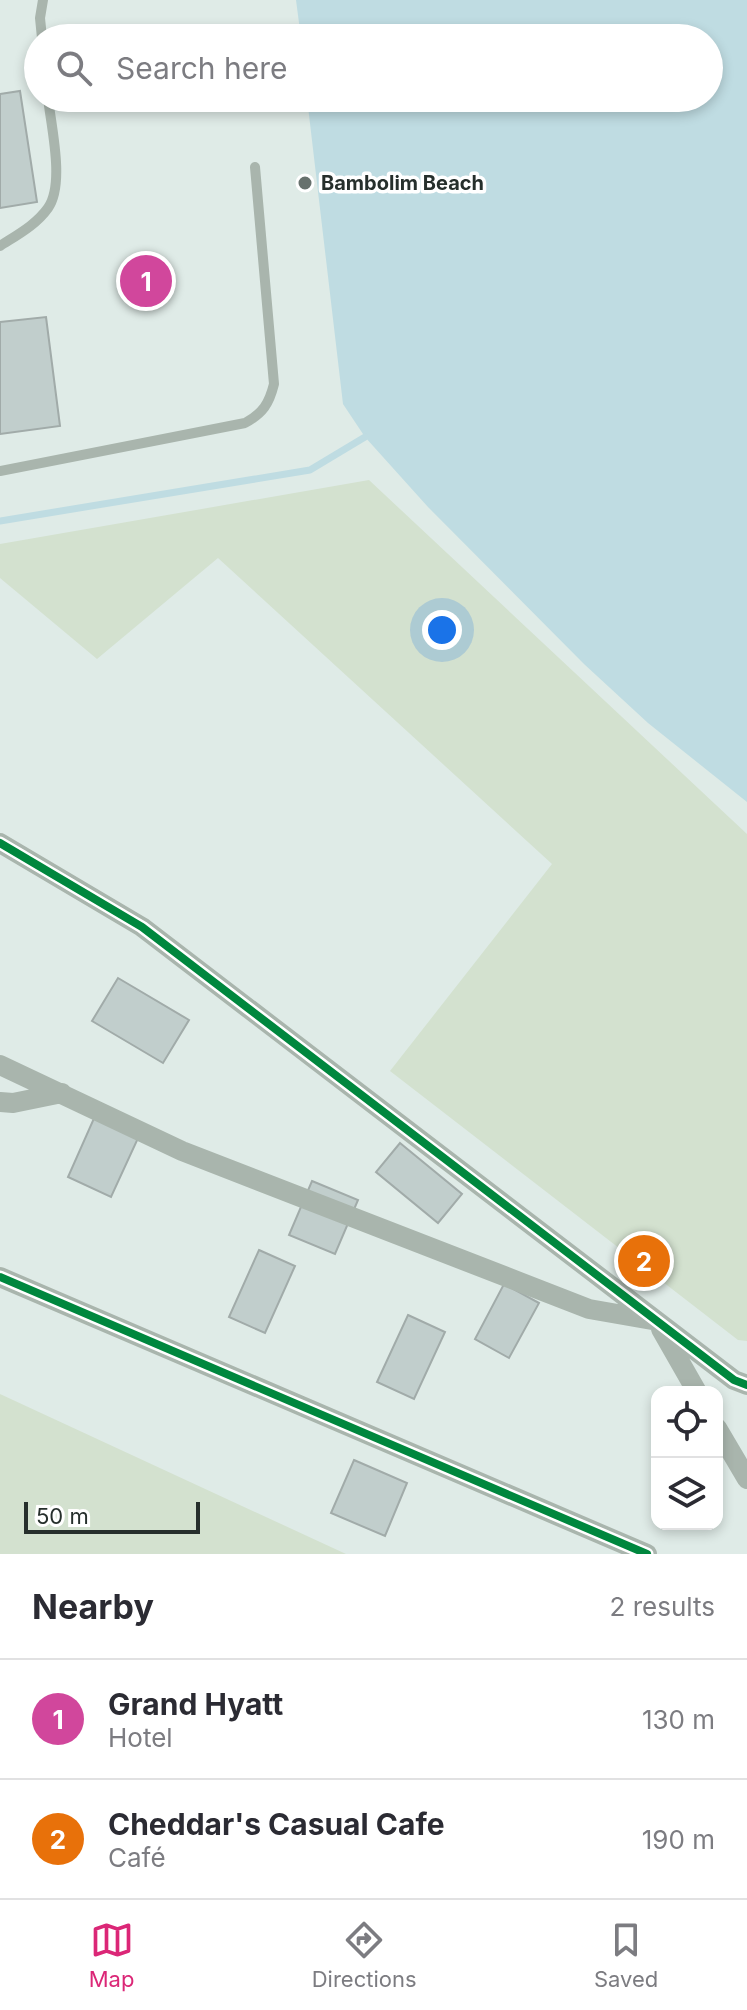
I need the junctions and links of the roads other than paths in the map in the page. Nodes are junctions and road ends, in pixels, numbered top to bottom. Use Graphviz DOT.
graph roads {
  1 [pos="43,0"];
  2 [pos="41,24"];
  3 [pos="49,112"];
  4 [pos="255,167"];
  5 [pos="0,246"];
  6 [pos="0,471"];
  7 [pos="0,843"];
  8 [pos="0,1065"];
  9 [pos="62,1093"];
  10 [pos="0,1102"];
  11 [pos="0,1277"];
  12 [pos="656,1321"];
  13 [pos="747,1385"];
  14 [pos="694,1386"];
  15 [pos="723,1438"];
  16 [pos="747,1479"];
  17 [pos="647,1554"];
  1 -- 2 [label="lane"];
  3 -- 5 [label="lane"];
  4 -- 6 [label="lane"];
  7 -- 12 [label="street"];
  8 -- 9 [label="street"];
  9 -- 10 [label="street"];
  9 -- 12 [label="street"];
  11 -- 17 [label="street"];
  12 -- 13 [label="street"];
  12 -- 14 [label="street"];
  15 -- 16 [label="street"];
}
